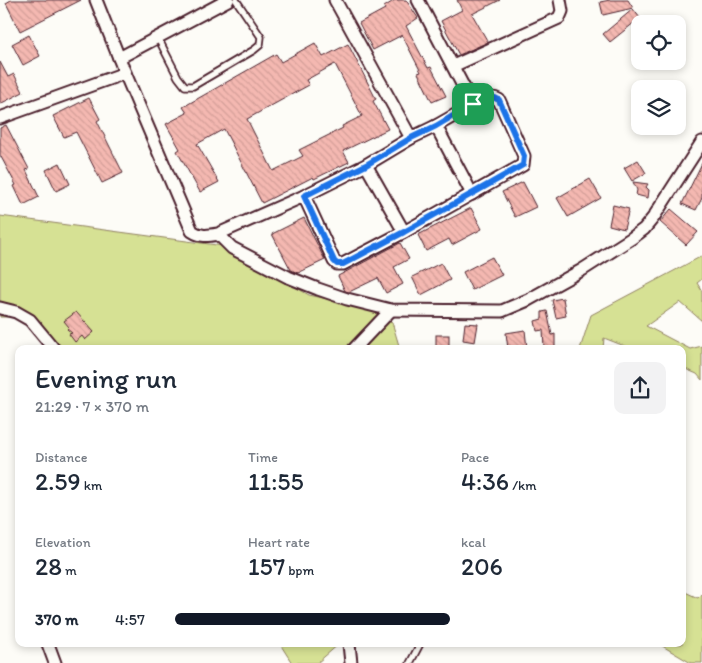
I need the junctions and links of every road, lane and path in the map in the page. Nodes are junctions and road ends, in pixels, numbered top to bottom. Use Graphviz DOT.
graph roads {
  1 [pos="96,0"];
  2 [pos="228,0"];
  3 [pos="236,0"];
  4 [pos="335,0"];
  5 [pos="418,0"];
  6 [pos="560,0"];
  7 [pos="158,38"];
  8 [pos="119,58"];
  9 [pos="453,66"];
  10 [pos="125,72"];
  11 [pos="473,104"];
  12 [pos="0,118"];
  13 [pos="436,126"];
  14 [pos="411,138"];
  15 [pos="702,142"];
  16 [pos="366,165"];
  17 [pos="472,194"];
  18 [pos="304,196"];
  19 [pos="404,232"];
  20 [pos="218,234"];
  21 [pos="0,308"];
  22 [pos="391,310"];
  23 [pos="51,345"];
  24 [pos="358,345"];
  25 [pos="49,647"];
  26 [pos="349,647"];
  27 [pos="418,647"];
  28 [pos="55,663"];
  29 [pos="351,663"];
  30 [pos="410,663"];
  1 -- 8 [label="street"];
  2 -- 7 [label="street"];
  3 -- 7 [label="lane"];
  4 -- 14 [label="street"];
  5 -- 9 [label="street"];
  6 -- 9 [label="street"];
  7 -- 8 [label="street"];
  8 -- 10 [label="street"];
  9 -- 11 [label="street"];
  10 -- 12 [label="street"];
  10 -- 20 [label="street"];
  11 -- 13 [label="street"];
  11 -- 17 [label="street"];
  13 -- 14 [label="street"];
  13 -- 17 [label="street"];
  14 -- 16 [label="street"];
  15 -- 22 [label="street"];
  16 -- 18 [label="street"];
  16 -- 19 [label="street"];
  17 -- 19 [label="street"];
  18 -- 19 [label="street"];
  18 -- 20 [label="street"];
  20 -- 22 [label="street"];
  21 -- 23 [label="street"];
  22 -- 24 [label="street"];
  25 -- 28 [label="street"];
  26 -- 29 [label="street"];
  27 -- 30 [label="lane"];
}
